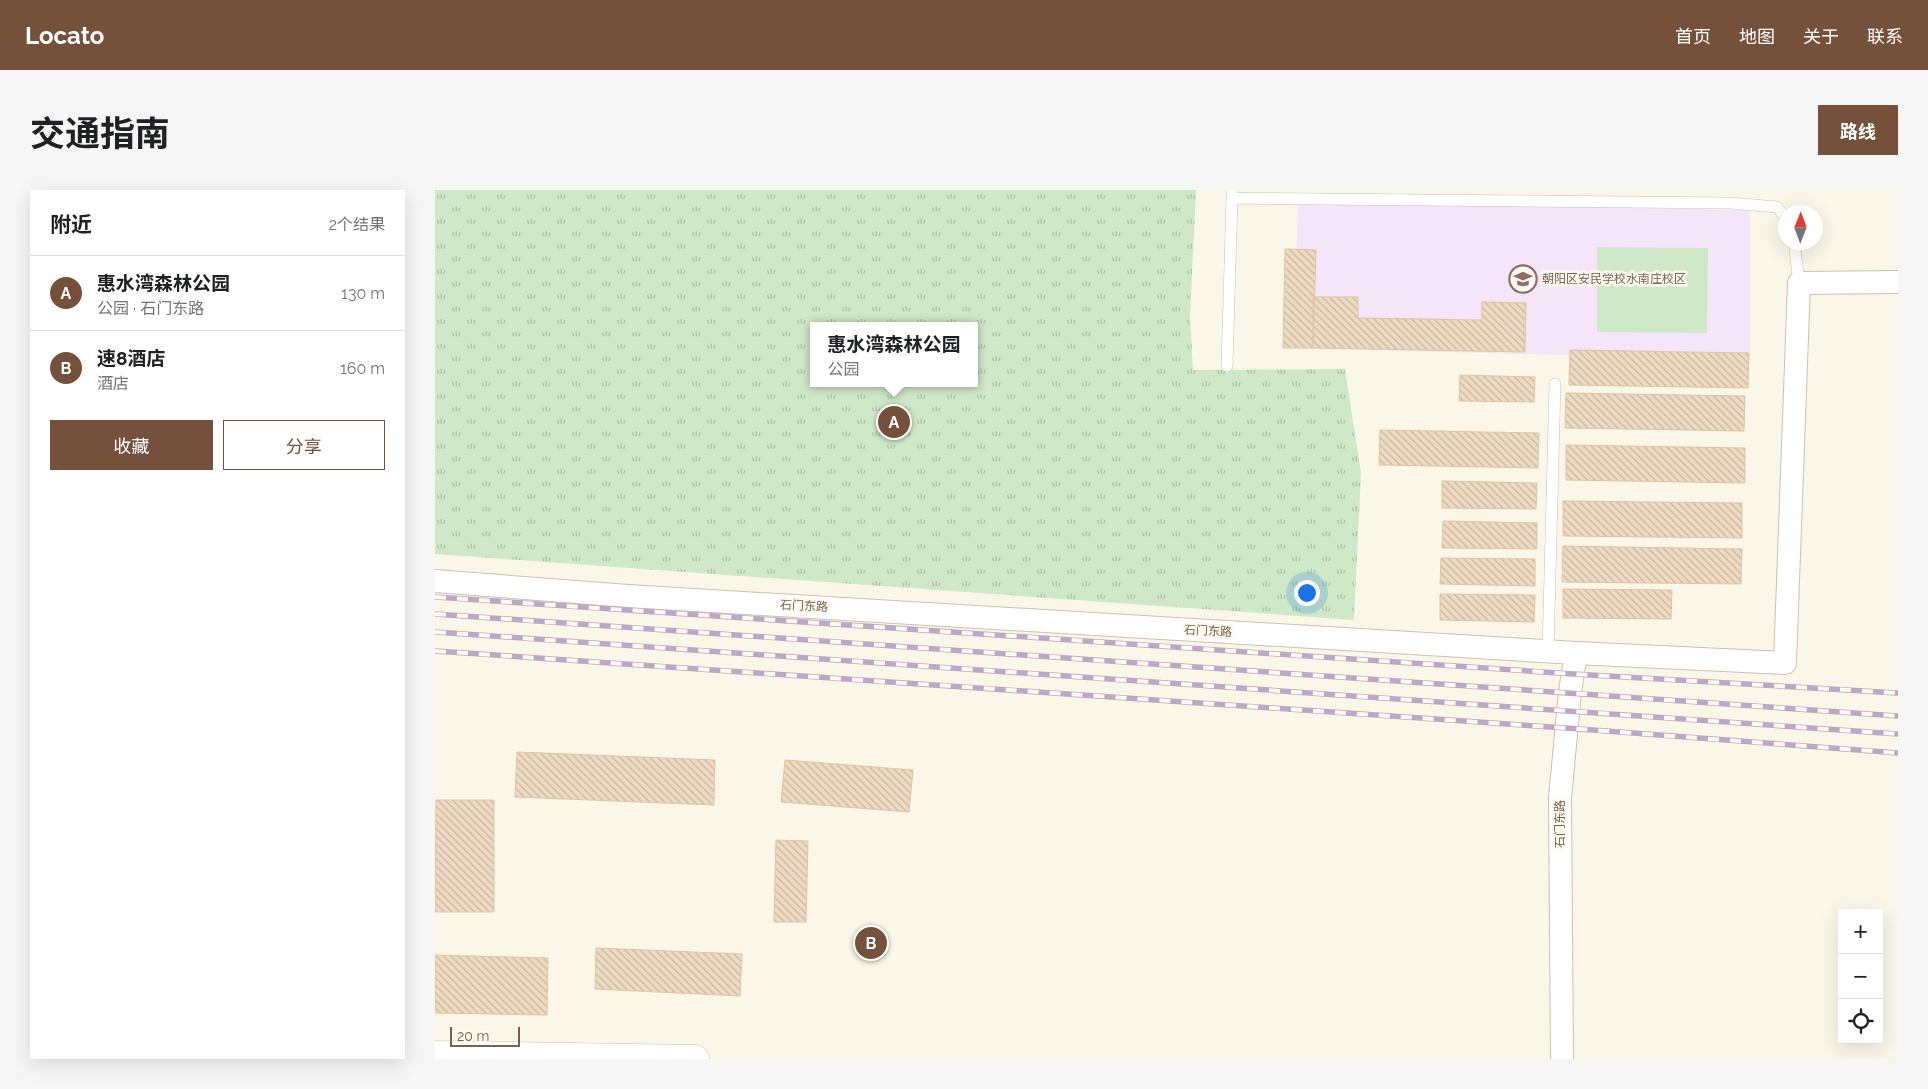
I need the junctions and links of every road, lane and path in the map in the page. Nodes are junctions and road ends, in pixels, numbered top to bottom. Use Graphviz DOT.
graph roads {
  1 [pos="1232,194"];
  2 [pos="1778,208"];
  3 [pos="1796,250"];
  4 [pos="1898,282"];
  5 [pos="1799,283"];
  6 [pos="1227,366"];
  7 [pos="1555,384"];
  8 [pos="435,581"];
  9 [pos="1547,652"];
  10 [pos="1576,653"];
  11 [pos="435,1055"];
  12 [pos="695,1059"];
  13 [pos="1562,1059"];
  1 -- 2 [label="lane"];
  1 -- 6 [label="lane"];
  3 -- 5 [label="lane"];
  4 -- 5 [label="street"];
  5 -- 10 [label="street"];
  7 -- 9 [label="lane"];
  8 -- 9 [label="street, 石门东路"];
  9 -- 10 [label="street, 石门东路"];
  10 -- 13 [label="street, 石门东路"];
  11 -- 12 [label="street"];
}
